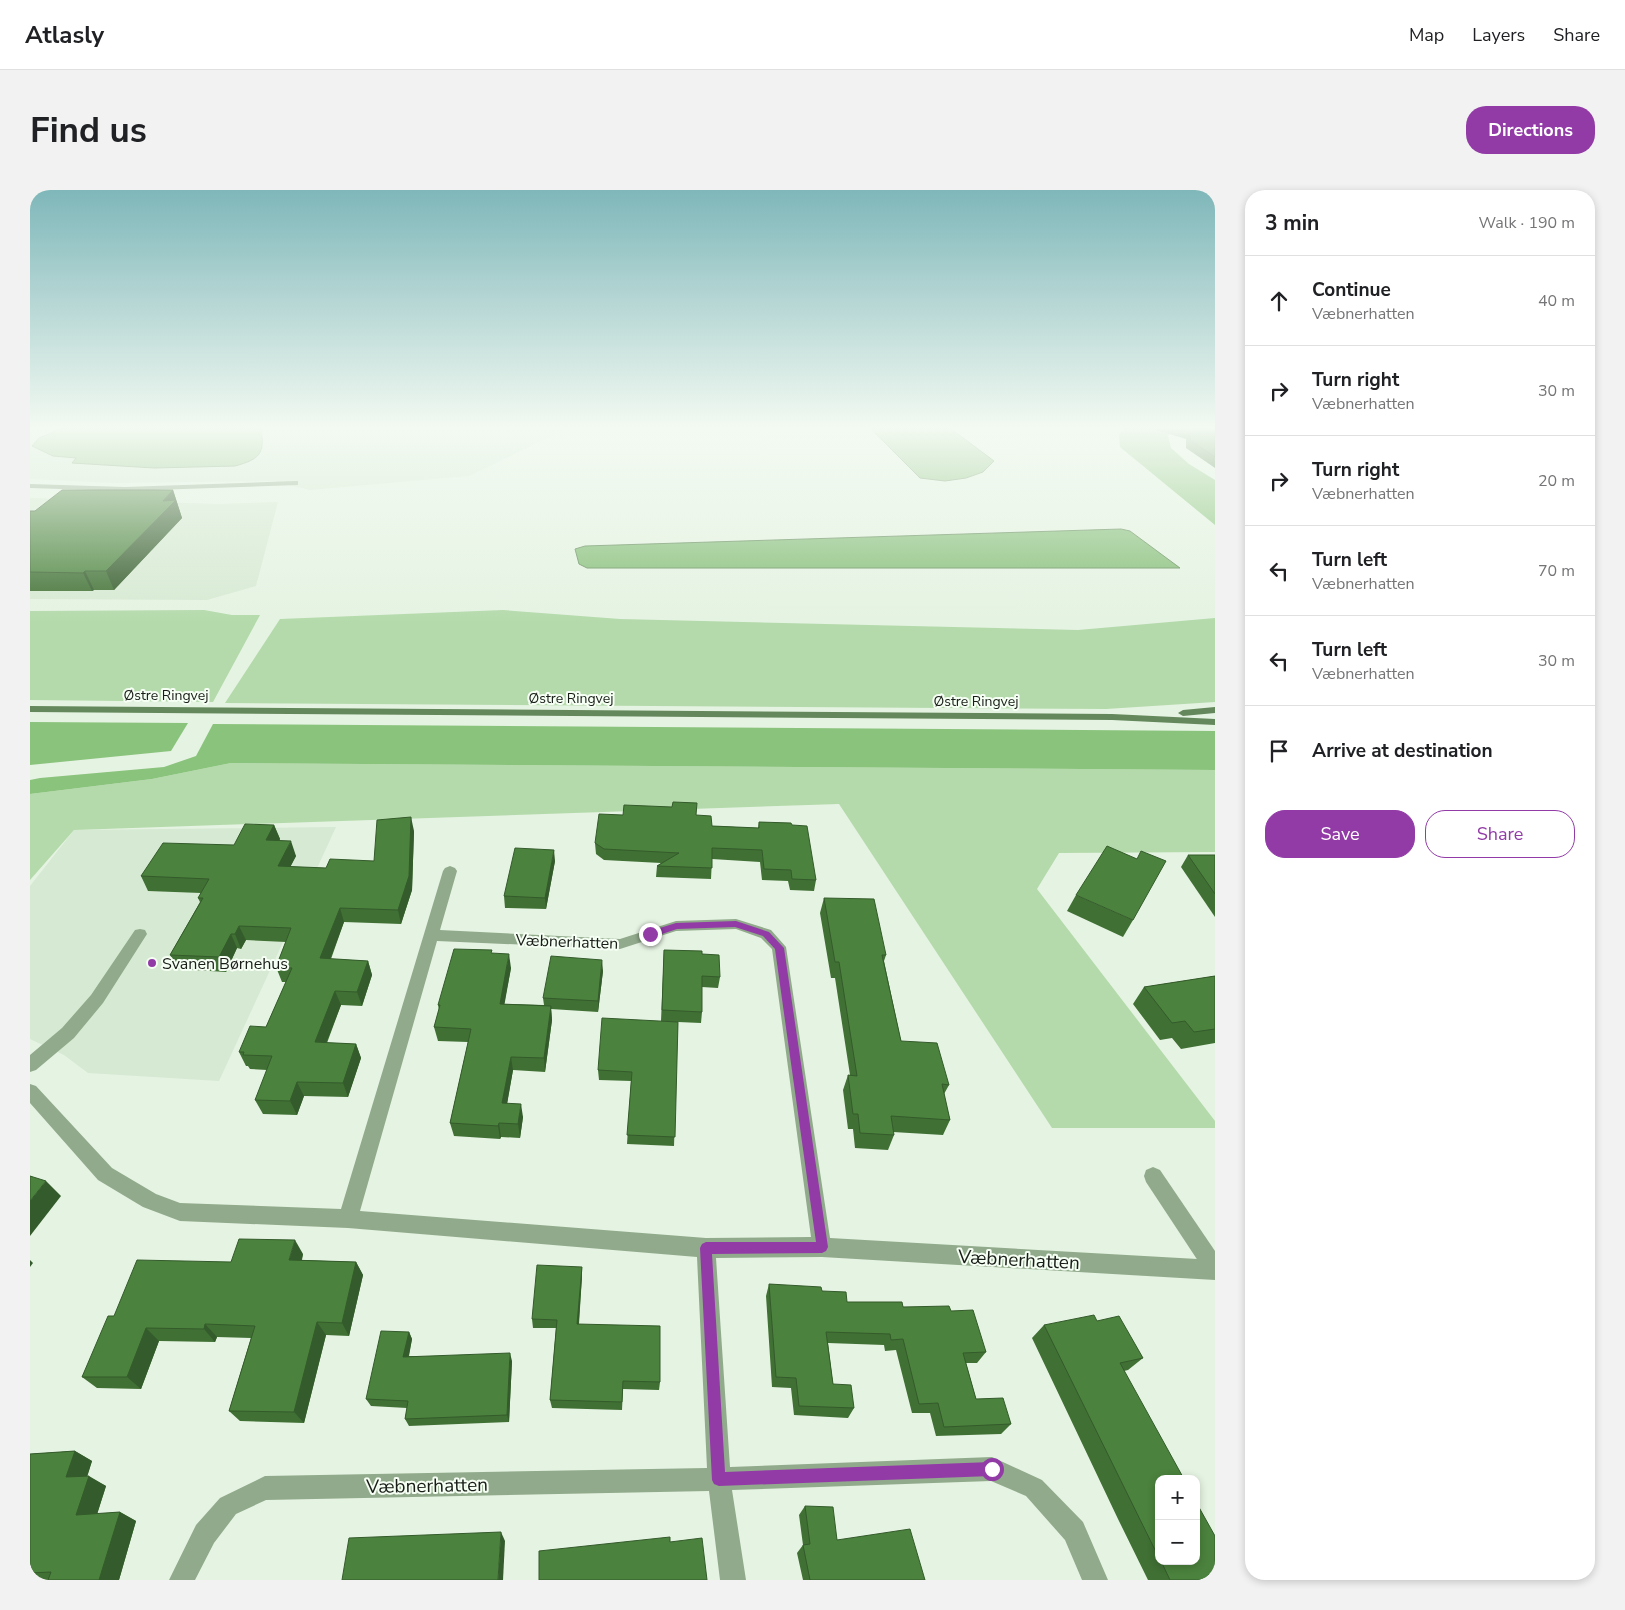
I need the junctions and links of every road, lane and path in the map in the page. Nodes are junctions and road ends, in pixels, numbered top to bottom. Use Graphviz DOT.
graph roads {
  1 [pos="30,709"];
  2 [pos="1215,710"];
  3 [pos="1112,717"];
  4 [pos="1215,722"];
  5 [pos="450,871"];
  6 [pos="140,934"];
  7 [pos="431,935"];
  8 [pos="30,1064"];
  9 [pos="30,1091"];
  10 [pos="1153,1176"];
  11 [pos="348,1219"];
  12 [pos="822,1247"];
  13 [pos="706,1248"];
  14 [pos="1215,1270"];
  15 [pos="719,1480"];
  16 [pos="182,1580"];
  17 [pos="733,1580"];
  18 [pos="1095,1580"];
  1 -- 3 [label="main road, Østre Ringvej"];
  2 -- 3 [label="main road, Østre Ringvej"];
  3 -- 4 [label="main road, Østre Ringvej"];
  5 -- 7 [label="street"];
  6 -- 8 [label="street"];
  7 -- 11 [label="street"];
  7 -- 12 [label="street, Væbnerhatten"];
  9 -- 11 [label="street, Væbnerhatten"];
  10 -- 14 [label="street"];
  11 -- 13 [label="street, Væbnerhatten"];
  12 -- 13 [label="street, Væbnerhatten"];
  12 -- 14 [label="street, Væbnerhatten"];
  13 -- 15 [label="street"];
  15 -- 16 [label="street, Væbnerhatten"];
  15 -- 17 [label="street"];
  15 -- 18 [label="street, Væbnerhatten"];
}
